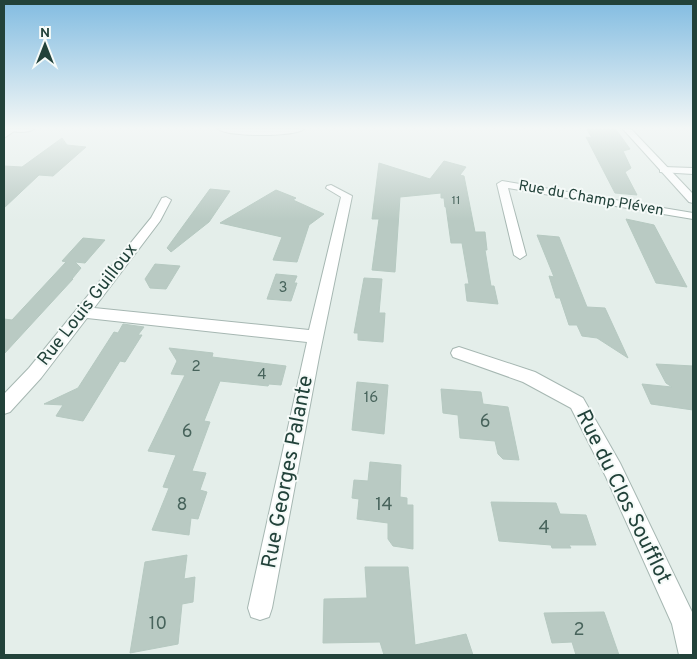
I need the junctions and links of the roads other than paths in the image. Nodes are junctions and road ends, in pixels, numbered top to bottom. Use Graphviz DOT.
graph roads {
  1 [pos="654,160"];
  2 [pos="663,170"];
  3 [pos="693,171"];
  4 [pos="331,188"];
  5 [pos="166,200"];
  6 [pos="693,200"];
  7 [pos="693,216"];
  8 [pos="520,255"];
  9 [pos="83,312"];
  10 [pos="315,337"];
  11 [pos="459,353"];
  12 [pos="4,406"];
  13 [pos="260,608"];
  14 [pos="692,655"];
  1 -- 2 [label="street"];
  2 -- 3 [label="street"];
  2 -- 6 [label="street"];
  4 -- 10 [label="street, Rue Georges Palante"];
  5 -- 9 [label="street, Rue Louis Guilloux"];
  7 -- 8 [label="street, Rue du Champ Pléven"];
  9 -- 10 [label="street"];
  9 -- 12 [label="street, Rue Louis Guilloux"];
  10 -- 13 [label="street, Rue Georges Palante"];
  11 -- 14 [label="street, Rue du Clos Soufflot"];
}
